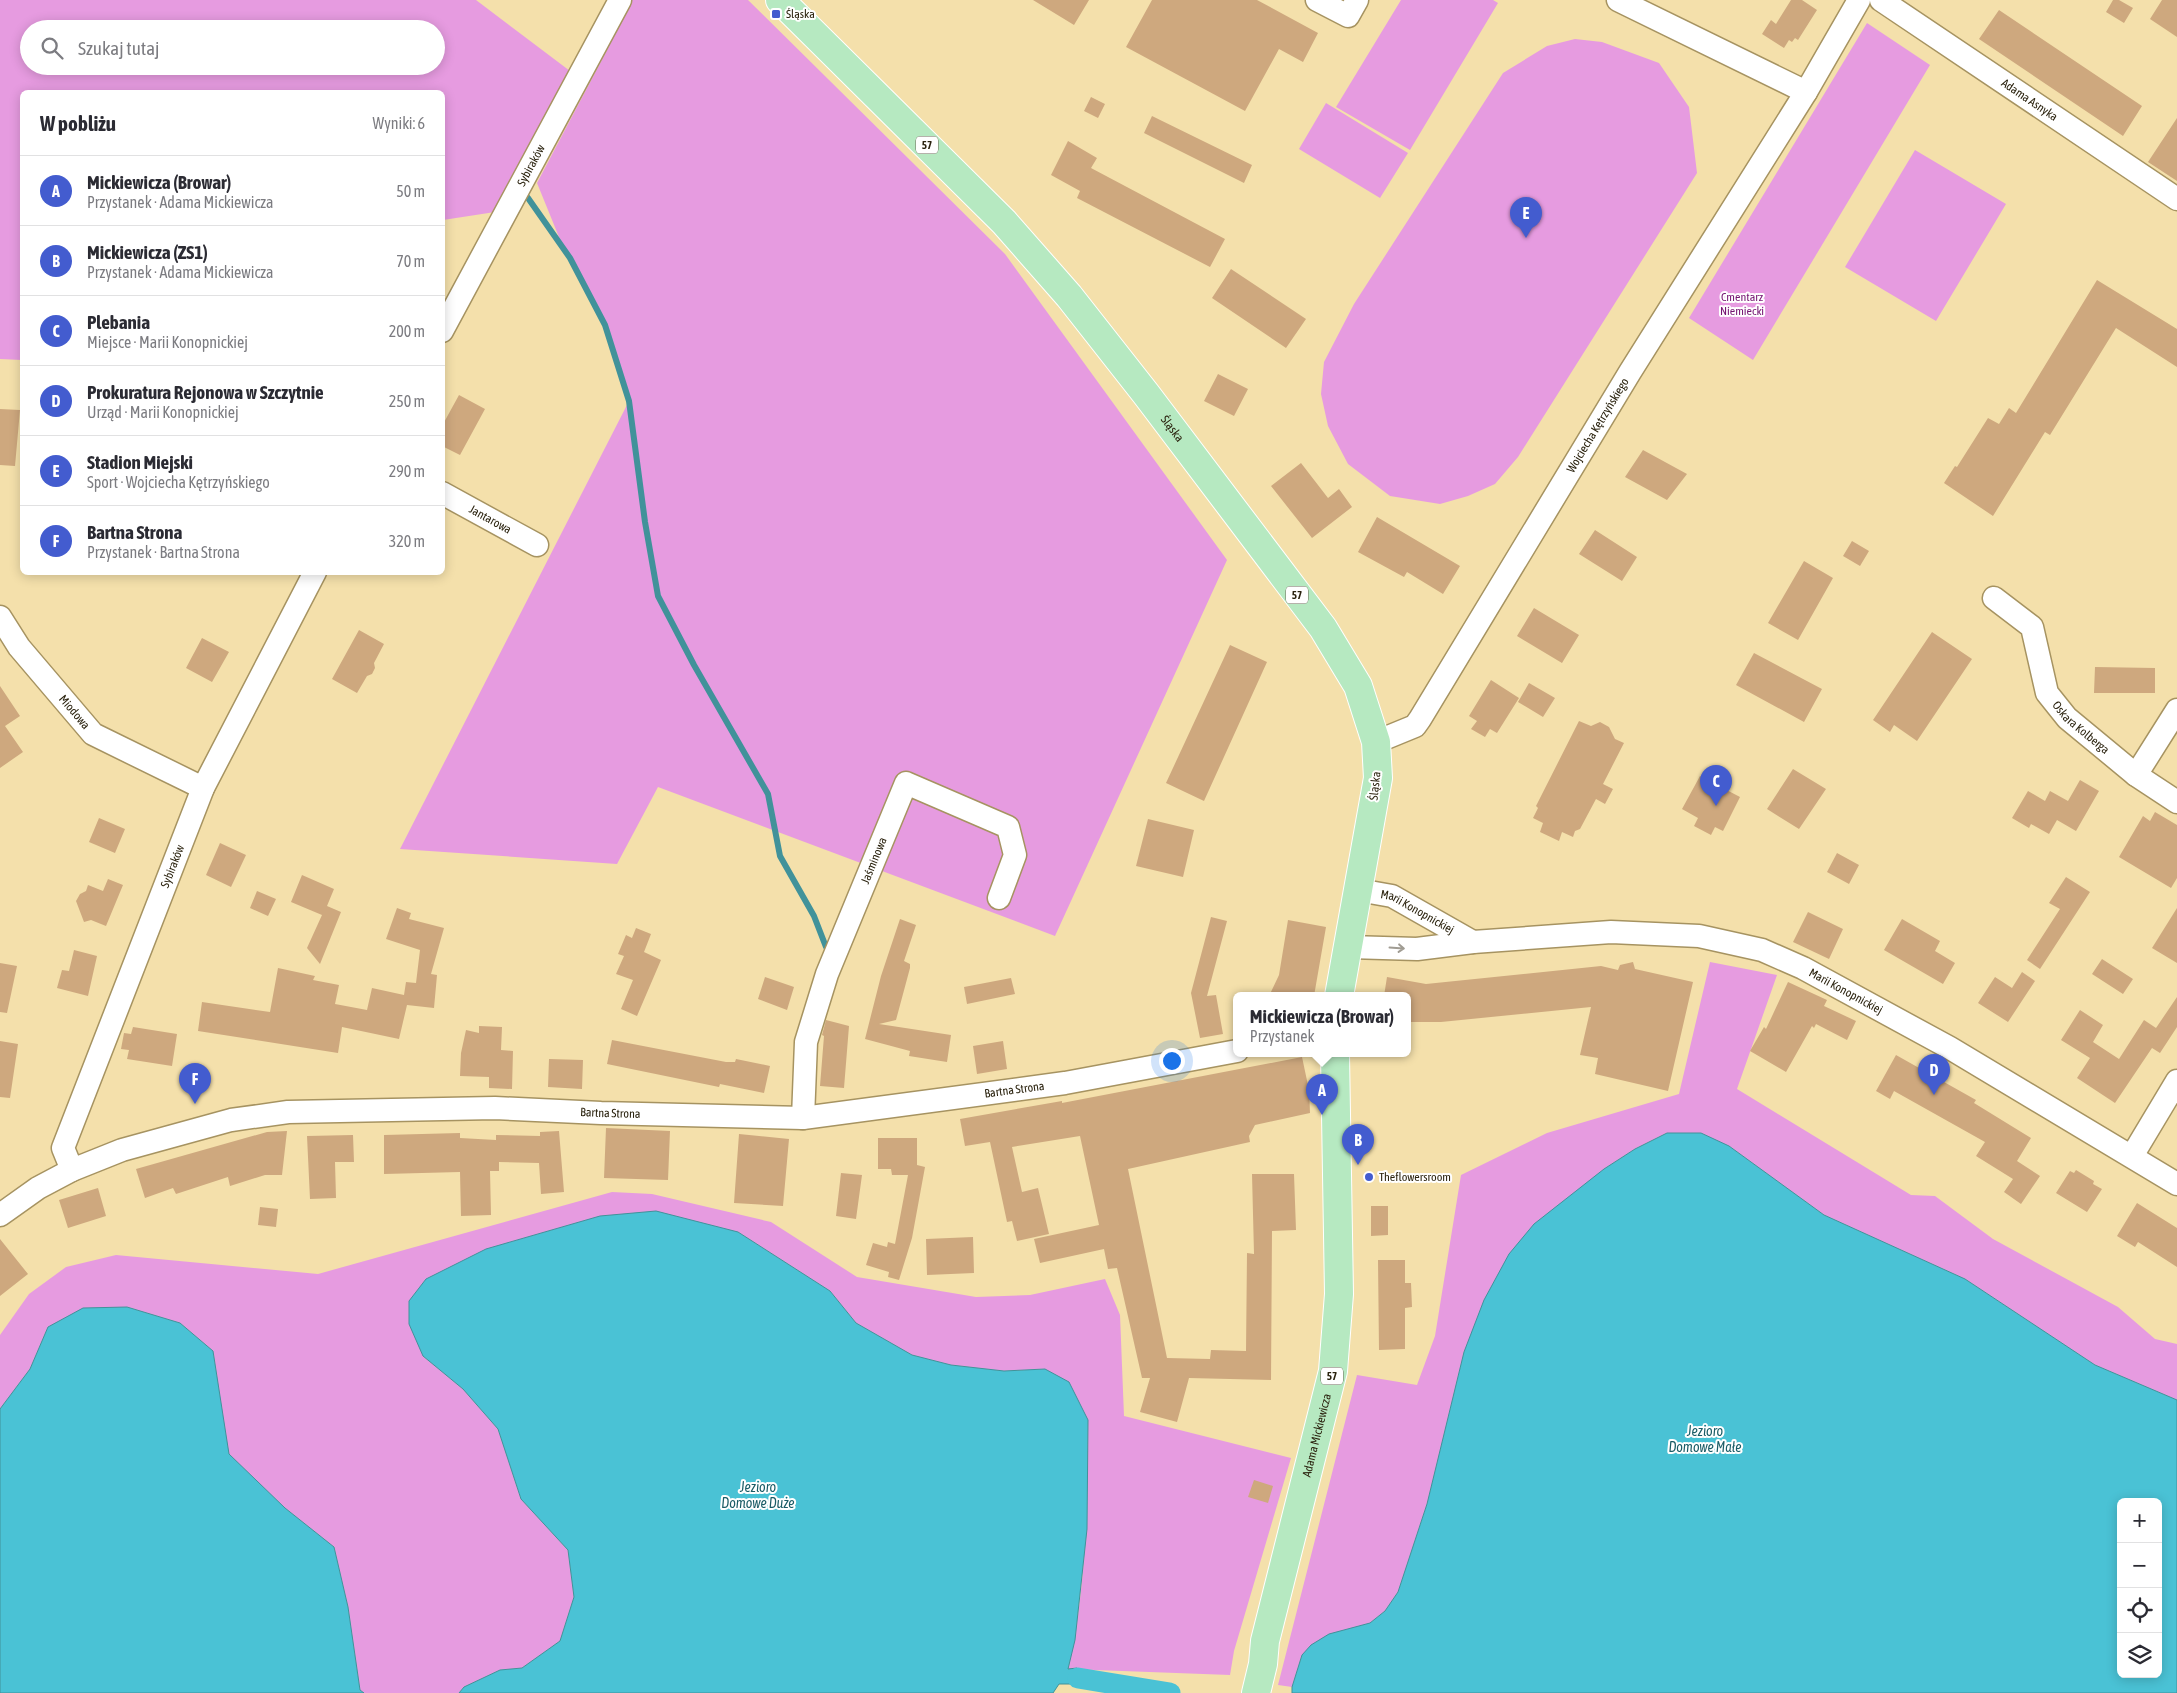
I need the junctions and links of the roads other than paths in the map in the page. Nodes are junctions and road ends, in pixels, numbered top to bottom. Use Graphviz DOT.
graph roads {
  1 [pos="620,0"];
  2 [pos="780,0"];
  3 [pos="1317,0"];
  4 [pos="1356,0"];
  5 [pos="1618,0"];
  6 [pos="1859,0"];
  7 [pos="1881,0"];
  8 [pos="1806,92"];
  9 [pos="2177,199"];
  10 [pos="445,325"];
  11 [pos="445,496"];
  12 [pos="537,545"];
  13 [pos="313,575"];
  14 [pos="1994,598"];
  15 [pos="0,617"];
  16 [pos="2177,710"];
  17 [pos="1376,742"];
  18 [pos="2136,776"];
  19 [pos="203,788"];
  20 [pos="2177,802"];
  21 [pos="1358,890"];
  22 [pos="1000,898"];
  23 [pos="1474,942"];
  24 [pos="1349,947"];
  25 [pos="1340,992"];
  26 [pos="1233,1052"];
  27 [pos="1334,1057"];
  28 [pos="2177,1081"];
  29 [pos="803,1118"];
  30 [pos="2132,1156"];
  31 [pos="72,1170"];
  32 [pos="2177,1184"];
  33 [pos="0,1215"];
  34 [pos="1256,1691"];
  1 -- 10 [label="street, Sybiraków"];
  2 -- 17 [label="main road, Śląska / 57"];
  3 -- 4 [label="street"];
  5 -- 8 [label="street"];
  6 -- 8 [label="street, Wojciecha Kętrzyńskiego"];
  7 -- 9 [label="street, Adama Asnyka"];
  8 -- 17 [label="street, Wojciecha Kętrzyńskiego"];
  11 -- 12 [label="street, Jantarowa"];
  13 -- 19 [label="street, Sybiraków"];
  14 -- 18 [label="street, Oskara Kolberga"];
  15 -- 19 [label="street, Miodowa"];
  16 -- 18 [label="street"];
  17 -- 21 [label="main road, Śląska / 57"];
  18 -- 20 [label="street, Oskara Kolberga"];
  19 -- 31 [label="street, Sybiraków"];
  21 -- 23 [label="street, Marii Konopnickiej"];
  21 -- 24 [label="main road, Śląska / 57"];
  22 -- 29 [label="street, Jaśminowa"];
  24 -- 23 [label="street, Marii Konopnickiej, one-way"];
  23 -- 30 [label="street, Marii Konopnickiej"];
  24 -- 25 [label="main road, 57"];
  26 -- 29 [label="street, Bartna Strona"];
  27 -- 34 [label="main road, Adama Mickiewicza / 57"];
  28 -- 30 [label="street"];
  29 -- 31 [label="street, Bartna Strona"];
  30 -- 32 [label="street, Marii Konopnickiej"];
  31 -- 33 [label="street, Bartna Strona"];
}
